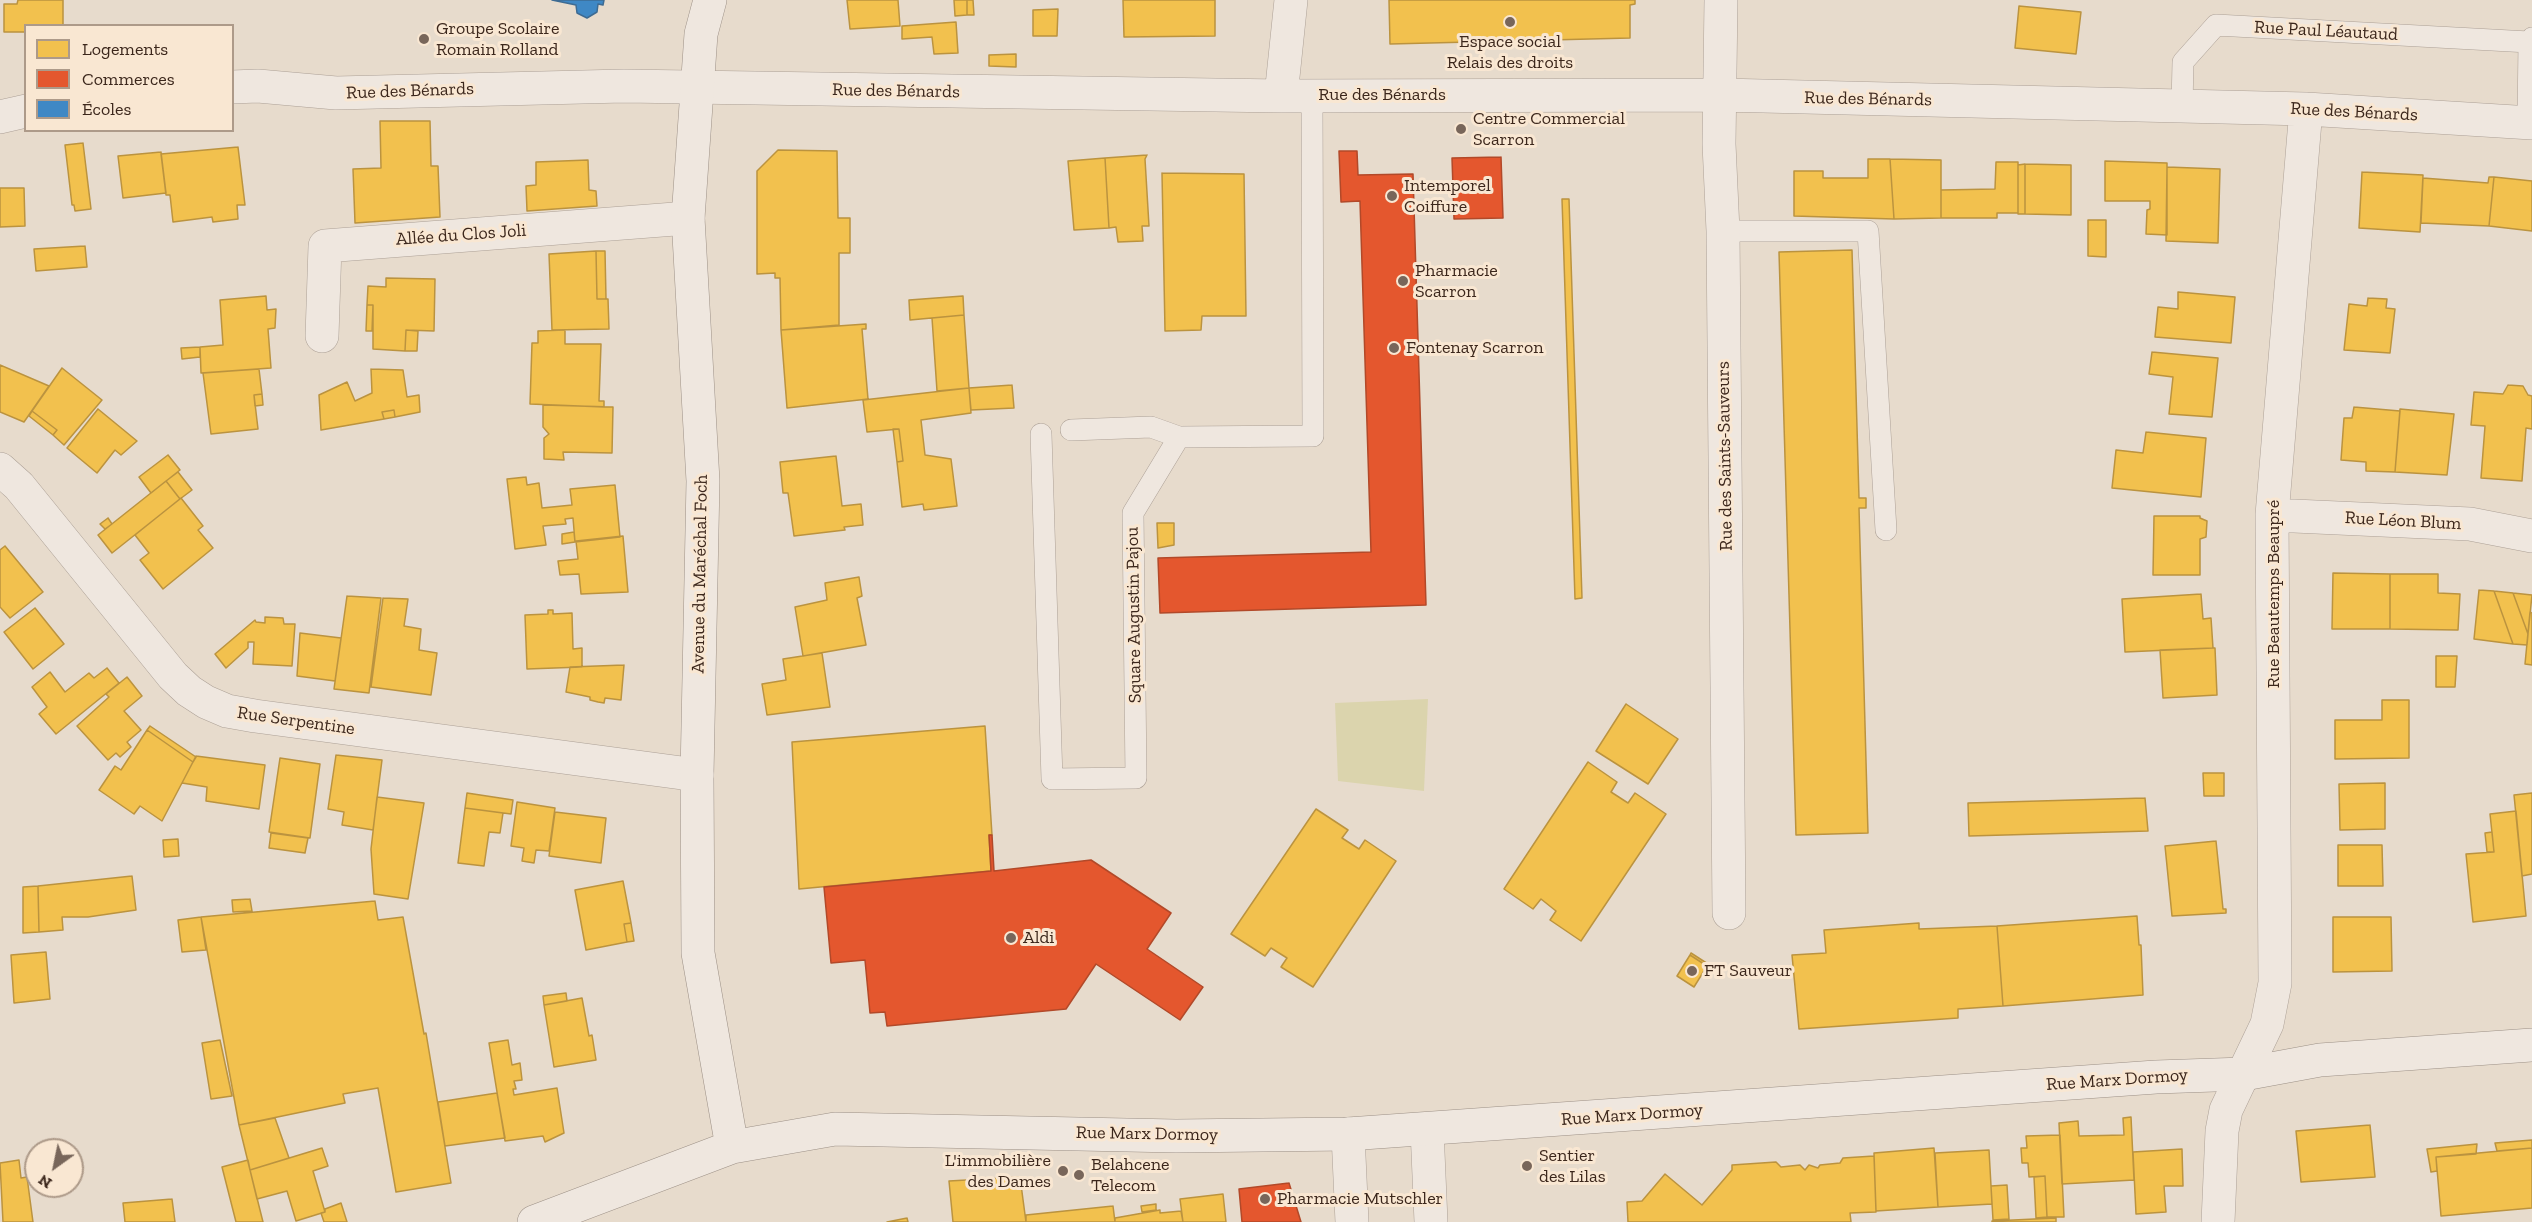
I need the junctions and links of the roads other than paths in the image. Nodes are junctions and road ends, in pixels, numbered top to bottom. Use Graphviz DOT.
graph roads {
  1 [pos="710,0"];
  2 [pos="1291,0"];
  3 [pos="1721,0"];
  4 [pos="2531,40"];
  5 [pos="234,87"];
  6 [pos="697,87"];
  7 [pos="1721,95"];
  8 [pos="1297,96"];
  9 [pos="2182,106"];
  10 [pos="2306,109"];
  11 [pos="24,111"];
  12 [pos="0,117"];
  13 [pos="2530,122"];
  14 [pos="688,218"];
  15 [pos="1723,231"];
  16 [pos="322,336"];
  17 [pos="1071,430"];
  18 [pos="1041,434"];
  19 [pos="1179,437"];
  20 [pos="0,469"];
  21 [pos="2272,515"];
  22 [pos="1886,531"];
  23 [pos="2532,536"];
  24 [pos="697,775"];
  25 [pos="1729,913"];
  26 [pos="2532,1045"];
  27 [pos="2244,1074"];
  28 [pos="1427,1129"];
  29 [pos="1348,1134"];
  30 [pos="732,1147"];
  31 [pos="534,1222"];
  32 [pos="1352,1222"];
  33 [pos="1431,1222"];
  34 [pos="2218,1222"];
  1 -- 6 [label="street, Avenue du Maréchal Foch"];
  2 -- 8 [label="street"];
  3 -- 7 [label="street, Rue des Saints-Sauveurs"];
  4 -- 9 [label="lane, Rue Paul Léautaud"];
  4 -- 13 [label="lane, Rue Paul Léautaud"];
  5 -- 6 [label="street, Rue des Bénards"];
  6 -- 8 [label="street, Rue des Bénards"];
  6 -- 14 [label="street, Avenue du Maréchal Foch"];
  7 -- 8 [label="street, Rue des Bénards"];
  7 -- 9 [label="street, Rue des Bénards"];
  7 -- 15 [label="street, Rue des Saints-Sauveurs"];
  8 -- 19 [label="lane"];
  9 -- 10 [label="street, Rue des Bénards"];
  10 -- 13 [label="street, Rue des Bénards"];
  10 -- 21 [label="street, Rue Beautemps Beaupré"];
  11 -- 12 [label="street"];
  14 -- 16 [label="street, Allée du Clos Joli"];
  14 -- 24 [label="street, Avenue du Maréchal Foch"];
  15 -- 22 [label="lane"];
  15 -- 25 [label="street, Rue des Saints-Sauveurs"];
  17 -- 19 [label="lane"];
  18 -- 19 [label="lane, Square Augustin Pajou"];
  20 -- 24 [label="street, Rue Serpentine"];
  21 -- 23 [label="street, Rue Léon Blum"];
  21 -- 27 [label="street, Rue Beautemps Beaupré"];
  24 -- 30 [label="street, Avenue du Maréchal Foch"];
  26 -- 27 [label="street, Rue Marx Dormoy"];
  27 -- 28 [label="street, Rue Marx Dormoy"];
  27 -- 34 [label="street, Rue Beautemps Beaupré"];
  28 -- 29 [label="street, Rue Marx Dormoy"];
  28 -- 33 [label="street"];
  29 -- 30 [label="street, Rue Marx Dormoy"];
  29 -- 32 [label="street"];
  30 -- 31 [label="street, Rue Marx Dormoy"];
}
